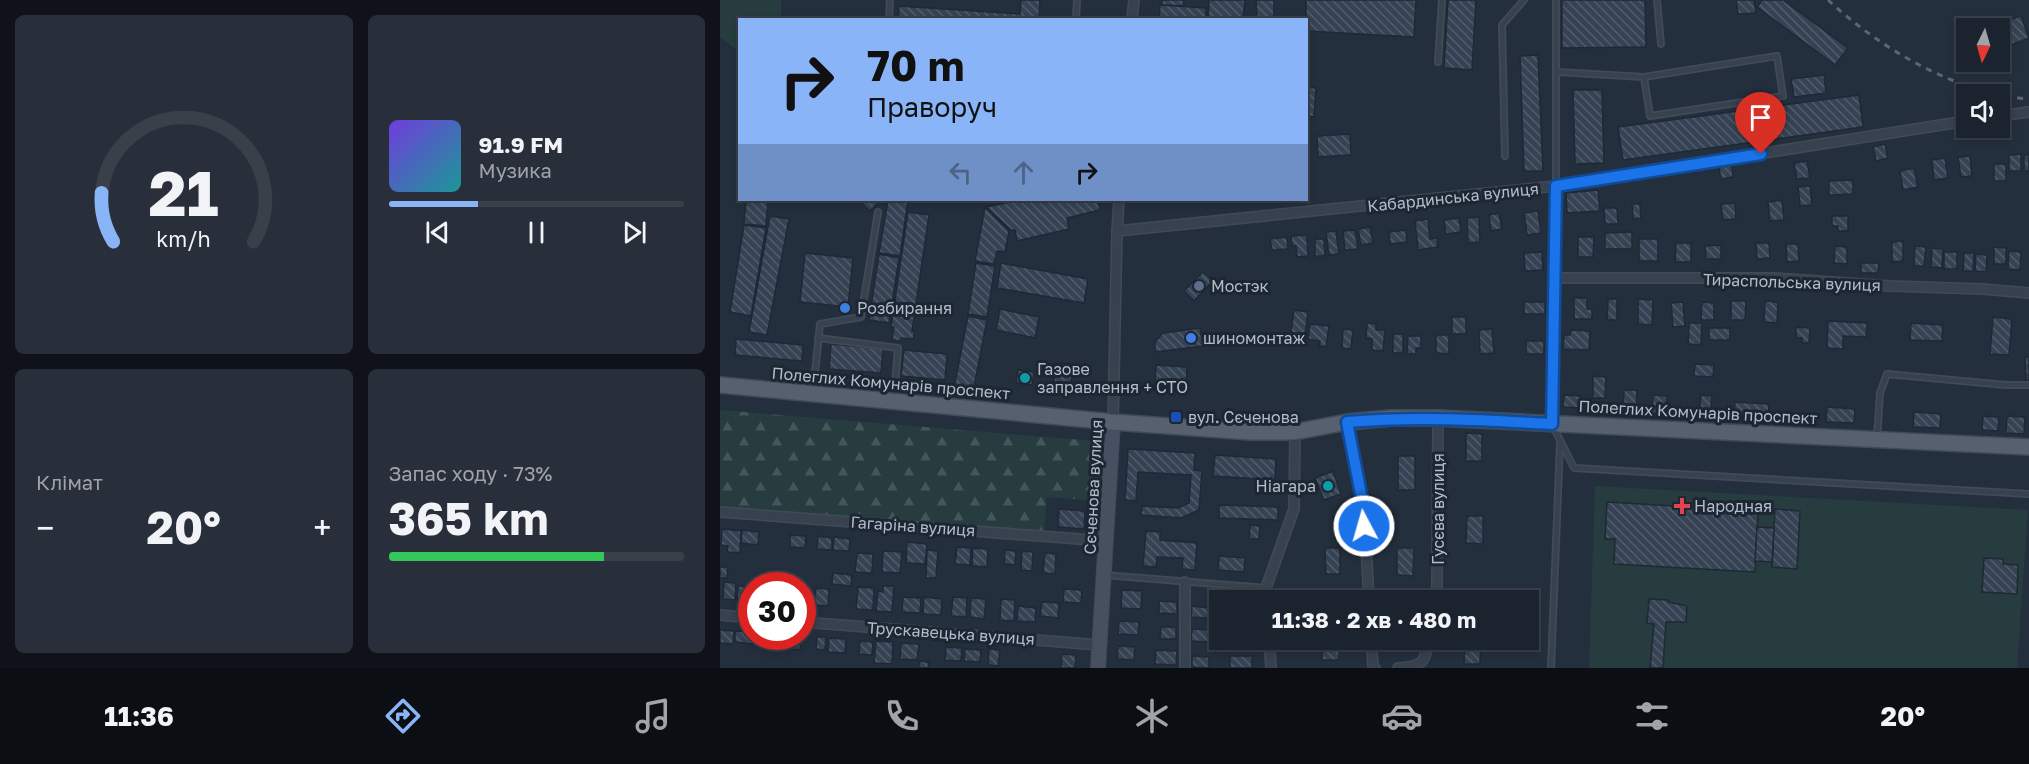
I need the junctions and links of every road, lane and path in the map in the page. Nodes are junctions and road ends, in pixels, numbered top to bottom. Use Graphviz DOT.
graph roads {
  1 [pos="890,0"];
  2 [pos="1077,0"];
  3 [pos="1134,0"];
  4 [pos="1442,0"];
  5 [pos="1524,0"];
  6 [pos="1556,0"];
  7 [pos="1657,0"];
  8 [pos="889,18"];
  9 [pos="1076,18"];
  10 [pos="1132,18"];
  11 [pos="1661,44"];
  12 [pos="1438,62"];
  13 [pos="1557,72"];
  14 [pos="1644,77"];
  15 [pos="2029,112"];
  16 [pos="2010,115"];
  17 [pos="1956,124"];
  18 [pos="1505,156"];
  19 [pos="1556,186"];
  20 [pos="1119,201"];
  21 [pos="878,212"];
  22 [pos="1116,231"];
  23 [pos="1555,278"];
  24 [pos="2029,293"];
  25 [pos="818,338"];
  26 [pos="720,385"];
  27 [pos="2029,385"];
  28 [pos="813,393"];
  29 [pos="894,401"];
  30 [pos="1438,418"];
  31 [pos="1113,422"];
  32 [pos="1347,422"];
  33 [pos="1552,424"];
  34 [pos="1295,432"];
  35 [pos="1876,439"];
  36 [pos="1560,442"];
  37 [pos="2029,447"];
  38 [pos="2029,494"];
  39 [pos="720,512"];
  40 [pos="1106,541"];
  41 [pos="1104,575"];
  42 [pos="1185,582"];
  43 [pos="1266,588"];
  44 [pos="1368,590"];
  45 [pos="1436,590"];
  46 [pos="720,615"];
  47 [pos="738,617"];
  48 [pos="816,623"];
  49 [pos="1100,645"];
  50 [pos="1269,650"];
  51 [pos="1372,650"];
  52 [pos="1427,650"];
  53 [pos="1374,667"];
  54 [pos="1098,668"];
  55 [pos="1185,668"];
  56 [pos="1270,668"];
  57 [pos="1398,668"];
  58 [pos="1551,668"];
  1 -- 8 [label="lane"];
  2 -- 9 [label="lane"];
  3 -- 10 [label="street"];
  4 -- 12 [label="lane"];
  5 -- 18 [label="lane"];
  6 -- 13 [label="lane"];
  7 -- 11 [label="lane"];
  13 -- 14 [label="lane"];
  13 -- 19 [label="lane"];
  14 -- 14 [label="lane"];
  15 -- 16 [label="street"];
  17 -- 19 [label="street, Кабардинська вулиця"];
  19 -- 22 [label="street, Кабардинська вулиця"];
  19 -- 23 [label="street"];
  20 -- 22 [label="street, Сєченова вулиця"];
  21 -- 25 [label="lane"];
  22 -- 31 [label="street, Сєченова вулиця"];
  23 -- 24 [label="street, Тираспольська вулиця"];
  23 -- 33 [label="street"];
  25 -- 28 [label="lane"];
  25 -- 29 [label="lane"];
  26 -- 28 [label="main road, Полеглих Комунарів проспект"];
  27 -- 35 [label="lane"];
  28 -- 29 [label="main road, Полеглих Комунарів проспект"];
  29 -- 31 [label="main road, Полеглих Комунарів проспект"];
  30 -- 32 [label="main road, Полеглих Комунарів проспект"];
  30 -- 33 [label="main road, Полеглих Комунарів проспект"];
  30 -- 45 [label="street, Гусєва вулиця"];
  31 -- 34 [label="main road, Полеглих Комунарів проспект"];
  31 -- 40 [label="street, Сєченова вулиця"];
  32 -- 34 [label="main road, Полеглих Комунарів проспект"];
  32 -- 44 [label="street"];
  33 -- 35 [label="main road, Полеглих Комунарів проспект"];
  33 -- 36 [label="lane"];
  34 -- 43 [label="street"];
  35 -- 37 [label="main road, Полеглих Комунарів проспект"];
  36 -- 38 [label="lane"];
  36 -- 58 [label="lane"];
  39 -- 40 [label="street, Гагаріна вулиця"];
  40 -- 41 [label="street, Сєченова вулиця"];
  41 -- 42 [label="lane"];
  41 -- 49 [label="street, Сєченова вулиця"];
  42 -- 43 [label="lane"];
  42 -- 55 [label="street"];
  46 -- 47 [label="street"];
  48 -- 49 [label="street, Трускавецька вулиця"];
  49 -- 54 [label="street, Сєченова вулиця"];
  50 -- 56 [label="street"];
  51 -- 53 [label="street"];
  52 -- 57 [label="street"];
}
